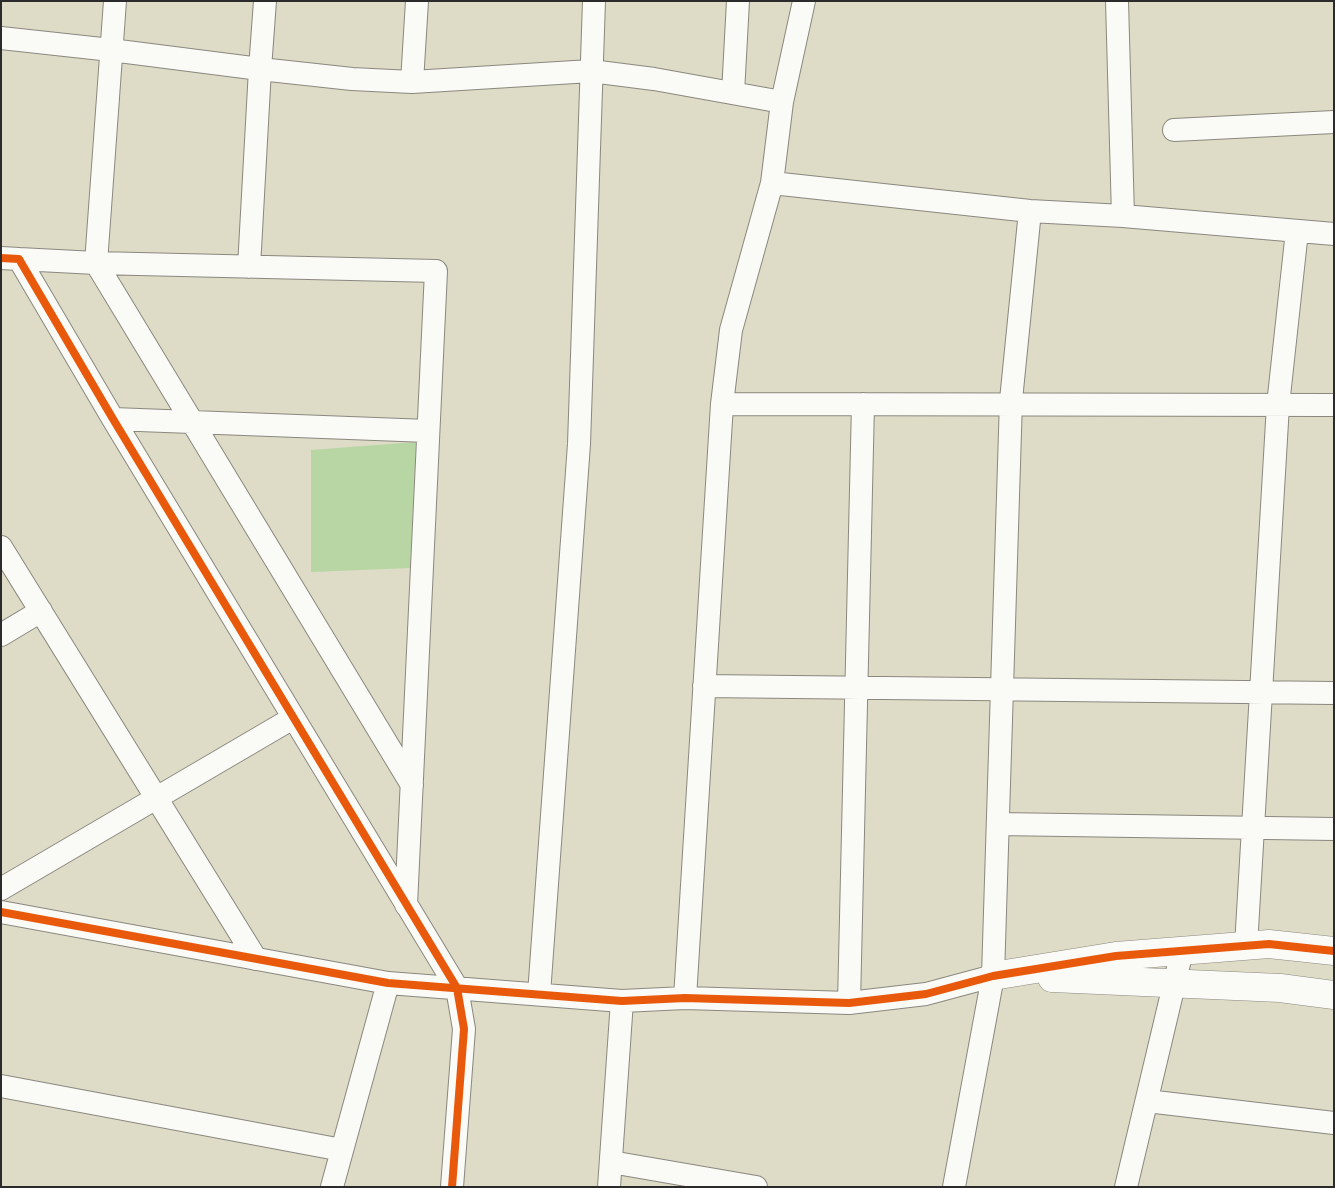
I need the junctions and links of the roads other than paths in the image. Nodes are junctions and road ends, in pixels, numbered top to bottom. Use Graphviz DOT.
graph roads {
  1 [pos="115,1"];
  2 [pos="265,1"];
  3 [pos="417,1"];
  4 [pos="594,1"];
  5 [pos="738,1"];
  6 [pos="804,1"];
  7 [pos="1117,1"];
  8 [pos="1,38"];
  9 [pos="111,50"];
  10 [pos="260,69"];
  11 [pos="591,71"];
  12 [pos="412,82"];
  13 [pos="733,93"];
  14 [pos="782,102"];
  15 [pos="1334,122"];
  16 [pos="1174,130"];
  17 [pos="772,183"];
  18 [pos="1030,211"];
  19 [pos="1123,216"];
  20 [pos="1298,231"];
  21 [pos="1334,234"];
  22 [pos="10,258"];
  23 [pos="96,263"];
  24 [pos="249,267"];
  25 [pos="722,404"];
  26 [pos="863,404"];
  27 [pos="1011,404"];
  28 [pos="1278,405"];
  29 [pos="1334,405"];
  30 [pos="113,419"];
  31 [pos="192,422"];
  32 [pos="428,431"];
  33 [pos="1,547"];
  34 [pos="41,611"];
  35 [pos="1,635"];
  36 [pos="704,686"];
  37 [pos="857,688"];
  38 [pos="1002,690"];
  39 [pos="1260,692"];
  40 [pos="1334,694"];
  41 [pos="293,718"];
  42 [pos="412,786"];
  43 [pos="156,798"];
  44 [pos="998,824"];
  45 [pos="1253,828"];
  46 [pos="1334,829"];
  47 [pos="1,888"];
  48 [pos="406,905"];
  49 [pos="1,912"];
  50 [pos="1246,946"];
  51 [pos="1182,951"];
  52 [pos="1334,951"];
  53 [pos="256,959"];
  54 [pos="993,976"];
  55 [pos="388,983"];
  56 [pos="1174,983"];
  57 [pos="457,988"];
  58 [pos="539,994"];
  59 [pos="1334,995"];
  60 [pos="686,998"];
  61 [pos="622,1001"];
  62 [pos="849,1003"];
  63 [pos="1,1086"];
  64 [pos="1147,1101"];
  65 [pos="1334,1124"];
  66 [pos="342,1150"];
  67 [pos="611,1162"];
  68 [pos="332,1187"];
  69 [pos="452,1187"];
  70 [pos="609,1187"];
  71 [pos="756,1187"];
  72 [pos="954,1187"];
  73 [pos="1126,1187"];
  1 -- 9 [label="street"];
  2 -- 10 [label="street"];
  3 -- 12 [label="street"];
  4 -- 11 [label="street"];
  5 -- 13 [label="street"];
  6 -- 14 [label="street"];
  7 -- 19 [label="street"];
  8 -- 9 [label="street"];
  9 -- 10 [label="street"];
  9 -- 23 [label="street"];
  10 -- 12 [label="street"];
  10 -- 24 [label="street"];
  11 -- 12 [label="street"];
  11 -- 13 [label="street"];
  11 -- 58 [label="street"];
  13 -- 14 [label="street"];
  14 -- 17 [label="street"];
  15 -- 16 [label="street"];
  17 -- 18 [label="street"];
  17 -- 25 [label="street"];
  18 -- 19 [label="street"];
  18 -- 27 [label="street"];
  19 -- 20 [label="street"];
  20 -- 21 [label="street"];
  20 -- 28 [label="street"];
  22 -- 23 [label="street"];
  22 -- 30 [label="street"];
  23 -- 24 [label="street"];
  23 -- 31 [label="street"];
  24 -- 32 [label="street"];
  25 -- 26 [label="street"];
  25 -- 36 [label="street"];
  26 -- 27 [label="street"];
  26 -- 37 [label="street"];
  27 -- 28 [label="street"];
  27 -- 38 [label="street"];
  28 -- 29 [label="street"];
  28 -- 39 [label="street"];
  30 -- 31 [label="street"];
  30 -- 41 [label="street"];
  31 -- 32 [label="street"];
  31 -- 42 [label="street"];
  32 -- 42 [label="street"];
  33 -- 34 [label="street"];
  34 -- 35 [label="street"];
  34 -- 43 [label="street"];
  36 -- 37 [label="street"];
  36 -- 60 [label="street"];
  37 -- 38 [label="street"];
  37 -- 62 [label="street"];
  38 -- 39 [label="street"];
  38 -- 44 [label="street"];
  39 -- 40 [label="street"];
  39 -- 45 [label="street"];
  41 -- 43 [label="street"];
  41 -- 48 [label="street"];
  42 -- 48 [label="street"];
  43 -- 47 [label="street"];
  43 -- 53 [label="street"];
  44 -- 45 [label="street"];
  44 -- 54 [label="street"];
  45 -- 46 [label="street"];
  45 -- 50 [label="street"];
  48 -- 57 [label="street"];
  49 -- 53 [label="street"];
  50 -- 51 [label="street"];
  50 -- 52 [label="street"];
  51 -- 54 [label="street"];
  51 -- 56 [label="street"];
  53 -- 55 [label="street"];
  54 -- 56 [label="street"];
  54 -- 62 [label="street"];
  54 -- 72 [label="street"];
  55 -- 57 [label="street"];
  55 -- 66 [label="street"];
  56 -- 59 [label="street"];
  56 -- 64 [label="street"];
  57 -- 58 [label="street"];
  57 -- 69 [label="street"];
  58 -- 61 [label="street"];
  60 -- 61 [label="street"];
  60 -- 62 [label="street"];
  61 -- 67 [label="street"];
  63 -- 66 [label="street"];
  64 -- 65 [label="street"];
  64 -- 73 [label="street"];
  66 -- 68 [label="street"];
  67 -- 70 [label="street"];
  67 -- 71 [label="street"];
}
